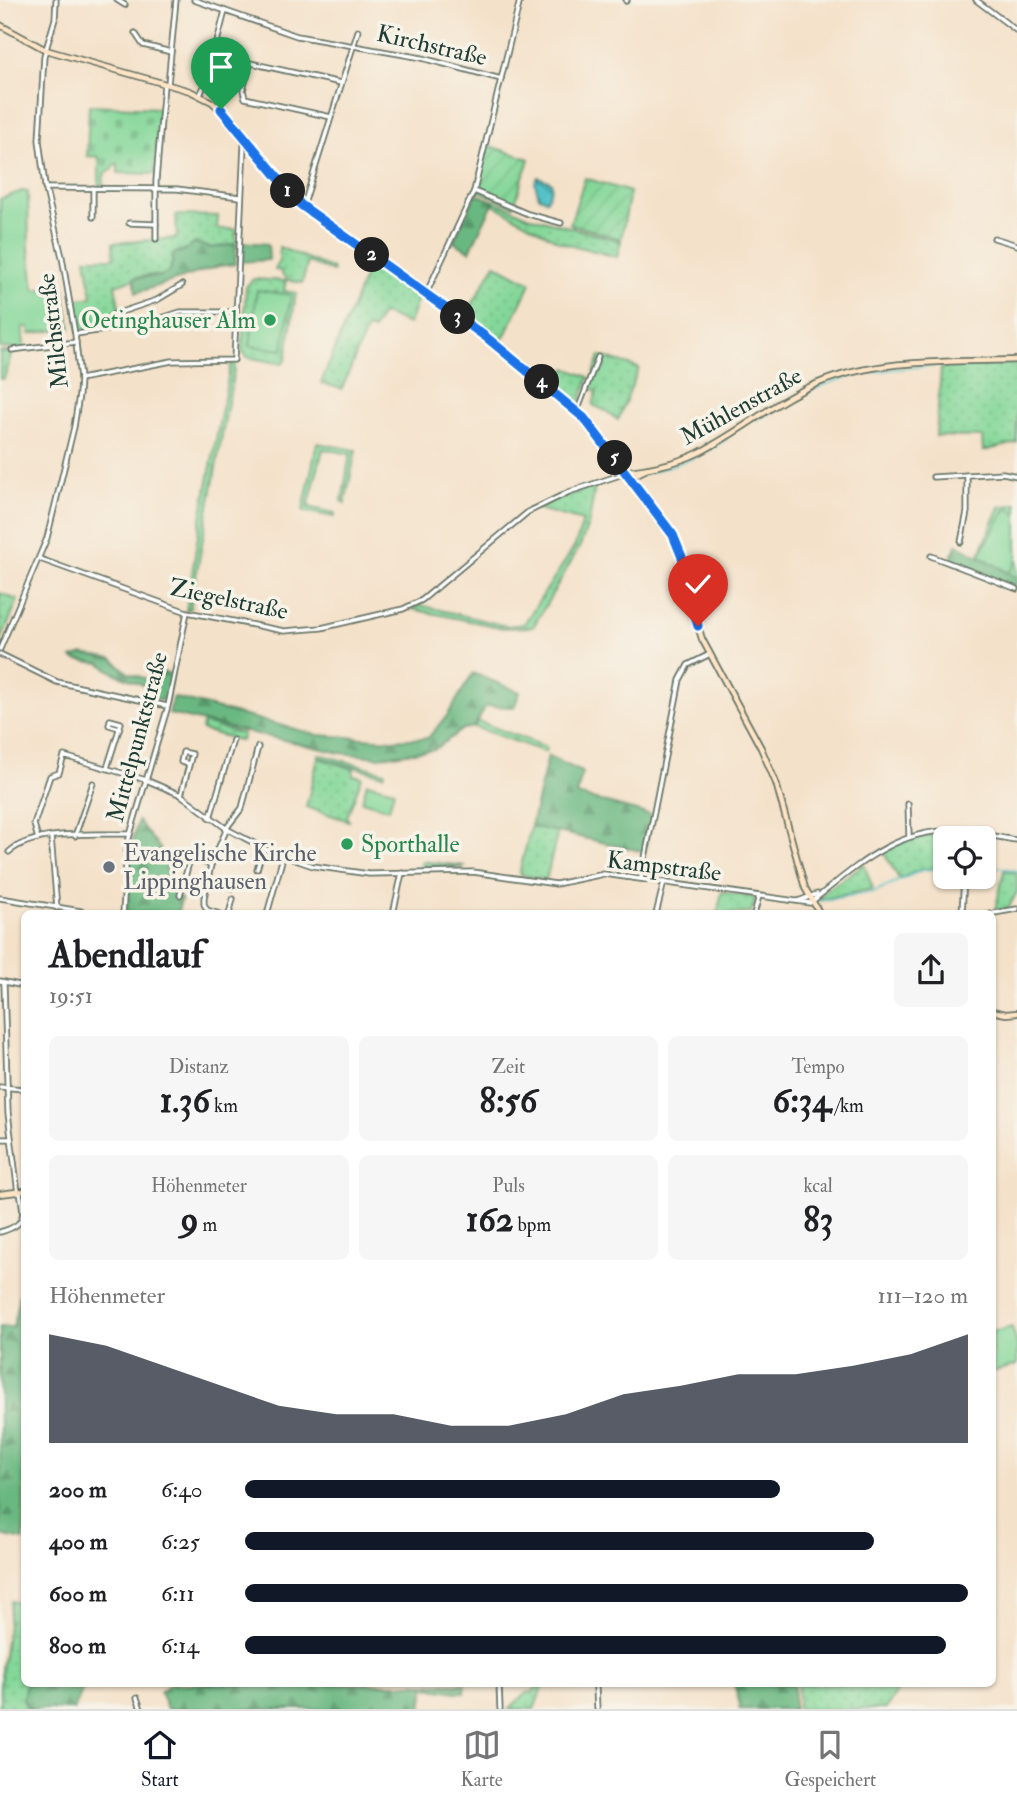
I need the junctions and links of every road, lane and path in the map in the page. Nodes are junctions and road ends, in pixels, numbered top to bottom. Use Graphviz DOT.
graph roads {
  1 [pos="56,0"];
  2 [pos="117,0"];
  3 [pos="176,0"];
  4 [pos="194,0"];
  5 [pos="520,0"];
  6 [pos="976,0"];
  7 [pos="125,5"];
  8 [pos="225,11"];
  9 [pos="0,25"];
  10 [pos="358,31"];
  11 [pos="1017,31"];
  12 [pos="135,33"];
  13 [pos="353,46"];
  14 [pos="46,50"];
  15 [pos="171,52"];
  16 [pos="214,55"];
  17 [pos="250,63"];
  18 [pos="501,79"];
  19 [pos="341,83"];
  20 [pos="166,84"];
  21 [pos="200,95"];
  22 [pos="331,117"];
  23 [pos="247,139"];
  24 [pos="45,188"];
  25 [pos="93,188"];
  26 [pos="155,189"];
  27 [pos="474,191"];
  28 [pos="240,197"];
  29 [pos="301,205"];
  30 [pos="93,217"];
  31 [pos="129,223"];
  32 [pos="561,223"];
  33 [pos="156,224"];
  34 [pos="994,238"];
  35 [pos="156,239"];
  36 [pos="1017,244"];
  37 [pos="182,285"];
  38 [pos="426,294"];
  39 [pos="236,312"];
  40 [pos="111,330"];
  41 [pos="75,334"];
  42 [pos="76,342"];
  43 [pos="12,350"];
  44 [pos="598,357"];
  45 [pos="1017,359"];
  46 [pos="80,379"];
  47 [pos="577,412"];
  48 [pos="626,473"];
  49 [pos="967,475"];
  50 [pos="1017,476"];
  51 [pos="933,477"];
  52 [pos="961,541"];
  53 [pos="931,556"];
  54 [pos="40,559"];
  55 [pos="1017,589"];
  56 [pos="187,612"];
  57 [pos="0,651"];
  58 [pos="710,654"];
  59 [pos="168,706"];
  60 [pos="119,728"];
  61 [pos="233,740"];
  62 [pos="258,747"];
  63 [pos="189,764"];
  64 [pos="107,768"];
  65 [pos="146,780"];
  66 [pos="93,783"];
  67 [pos="181,795"];
  68 [pos="908,804"];
  69 [pos="210,818"];
  70 [pos="227,829"];
  71 [pos="933,833"];
  72 [pos="130,834"];
  73 [pos="75,836"];
  74 [pos="909,836"];
  75 [pos="996,836"];
  76 [pos="51,837"];
  77 [pos="38,839"];
  78 [pos="1017,840"];
  79 [pos="263,849"];
  80 [pos="9,852"];
  81 [pos="283,857"];
  82 [pos="211,865"];
  83 [pos="257,869"];
  84 [pos="402,873"];
  85 [pos="641,878"];
  86 [pos="206,881"];
  87 [pos="664,882"];
  88 [pos="232,888"];
  89 [pos="963,889"];
  90 [pos="180,895"];
  91 [pos="759,896"];
  92 [pos="0,898"];
  93 [pos="233,899"];
  94 [pos="810,899"];
  95 [pos="1017,909"];
  96 [pos="55,910"];
  97 [pos="60,910"];
  98 [pos="124,910"];
  99 [pos="210,910"];
  100 [pos="230,910"];
  101 [pos="268,910"];
  102 [pos="394,910"];
  103 [pos="657,910"];
  104 [pos="755,910"];
  105 [pos="817,910"];
  106 [pos="962,910"];
  107 [pos="996,913"];
  108 [pos="2,982"];
  109 [pos="21,985"];
  110 [pos="2,999"];
  111 [pos="996,1011"];
  112 [pos="1017,1013"];
  113 [pos="3,1033"];
  114 [pos="0,1087"];
  115 [pos="8,1088"];
  116 [pos="21,1089"];
  117 [pos="0,1139"];
  118 [pos="10,1139"];
  119 [pos="21,1192"];
  120 [pos="0,1194"];
  121 [pos="21,1219"];
  122 [pos="0,1232"];
  123 [pos="499,1687"];
  124 [pos="596,1688"];
  125 [pos="137,1698"];
  126 [pos="141,1709"];
  127 [pos="500,1709"];
  128 [pos="597,1709"];
  1 -- 14 [label="street, Milchstraße"];
  2 -- 7 [label="street"];
  3 -- 15 [label="street"];
  4 -- 8 [label="street, Kirchstraße"];
  5 -- 18 [label="street"];
  6 -- 11 [label="street"];
  8 -- 13 [label="street, Kirchstraße"];
  8 -- 16 [label="street"];
  9 -- 14 [label="street"];
  10 -- 13 [label="street"];
  12 -- 15 [label="street"];
  13 -- 18 [label="street, Kirchstraße"];
  13 -- 19 [label="street"];
  14 -- 20 [label="street"];
  14 -- 24 [label="street, Milchstraße"];
  15 -- 20 [label="street"];
  16 -- 17 [label="street"];
  16 -- 21 [label="street"];
  17 -- 19 [label="street"];
  17 -- 22 [label="street"];
  18 -- 27 [label="street"];
  19 -- 22 [label="street"];
  20 -- 21 [label="street"];
  20 -- 26 [label="street"];
  21 -- 23 [label="street"];
  22 -- 29 [label="street"];
  23 -- 28 [label="street"];
  23 -- 29 [label="street"];
  24 -- 25 [label="street"];
  24 -- 41 [label="street, Milchstraße"];
  25 -- 26 [label="street"];
  25 -- 30 [label="street"];
  26 -- 28 [label="street"];
  26 -- 33 [label="street"];
  27 -- 32 [label="street"];
  27 -- 38 [label="street"];
  28 -- 39 [label="street"];
  29 -- 38 [label="street"];
  31 -- 33 [label="street"];
  33 -- 35 [label="street"];
  34 -- 36 [label="street"];
  37 -- 40 [label="street"];
  38 -- 47 [label="street"];
  39 -- 40 [label="street"];
  39 -- 46 [label="street"];
  40 -- 41 [label="street"];
  41 -- 42 [label="street, Milchstraße"];
  42 -- 43 [label="street"];
  42 -- 46 [label="street, Milchstraße"];
  44 -- 47 [label="street"];
  45 -- 48 [label="street, Mühlenstraße"];
  46 -- 54 [label="street, Milchstraße"];
  47 -- 48 [label="street"];
  48 -- 56 [label="street, Ziegelstraße"];
  48 -- 58 [label="street"];
  49 -- 50 [label="street"];
  49 -- 51 [label="street"];
  49 -- 52 [label="street"];
  53 -- 55 [label="street"];
  54 -- 56 [label="street, Ziegelstraße"];
  54 -- 57 [label="street, Milchstraße"];
  56 -- 59 [label="street, Mittelpunktstraße"];
  57 -- 59 [label="street"];
  58 -- 85 [label="street"];
  58 -- 94 [label="street"];
  59 -- 65 [label="street, Mittelpunktstraße"];
  60 -- 64 [label="street"];
  61 -- 69 [label="street"];
  62 -- 70 [label="street"];
  63 -- 67 [label="street"];
  64 -- 65 [label="street, Kampstraße"];
  64 -- 77 [label="street, Kampstraße"];
  65 -- 67 [label="street, Kampstraße"];
  65 -- 72 [label="street, Mittelpunktstraße"];
  66 -- 73 [label="street"];
  67 -- 69 [label="street, Kampstraße"];
  68 -- 74 [label="street"];
  69 -- 70 [label="street, Kampstraße"];
  70 -- 79 [label="street, Kampstraße"];
  70 -- 82 [label="street"];
  71 -- 74 [label="street, Kampstraße"];
  72 -- 73 [label="street"];
  72 -- 98 [label="street, Mittelpunktstraße"];
  73 -- 76 [label="street"];
  74 -- 94 [label="street, Kampstraße"];
  75 -- 78 [label="street, Kampstraße"];
  76 -- 77 [label="street"];
  76 -- 97 [label="street"];
  77 -- 80 [label="street"];
  79 -- 81 [label="street, Kampstraße"];
  79 -- 83 [label="street"];
  81 -- 84 [label="street, Kampstraße"];
  81 -- 101 [label="street"];
  82 -- 86 [label="street"];
  82 -- 90 [label="street"];
  84 -- 85 [label="street, Kampstraße"];
  84 -- 102 [label="street"];
  85 -- 87 [label="street, Kampstraße"];
  86 -- 88 [label="street"];
  86 -- 99 [label="street"];
  87 -- 91 [label="street, Kampstraße"];
  87 -- 103 [label="street"];
  89 -- 106 [label="street"];
  91 -- 94 [label="street, Kampstraße"];
  91 -- 104 [label="street"];
  92 -- 96 [label="street"];
  93 -- 100 [label="street"];
  94 -- 105 [label="street"];
  95 -- 107 [label="street"];
  108 -- 109 [label="street"];
  108 -- 110 [label="street"];
  110 -- 113 [label="street"];
  111 -- 112 [label="street"];
  113 -- 115 [label="street"];
  114 -- 115 [label="street"];
  115 -- 116 [label="street"];
  115 -- 118 [label="street"];
  117 -- 118 [label="street"];
  118 -- 119 [label="street"];
  119 -- 120 [label="street"];
  121 -- 122 [label="street"];
  123 -- 127 [label="street"];
  124 -- 128 [label="street"];
  125 -- 126 [label="street"];
}
